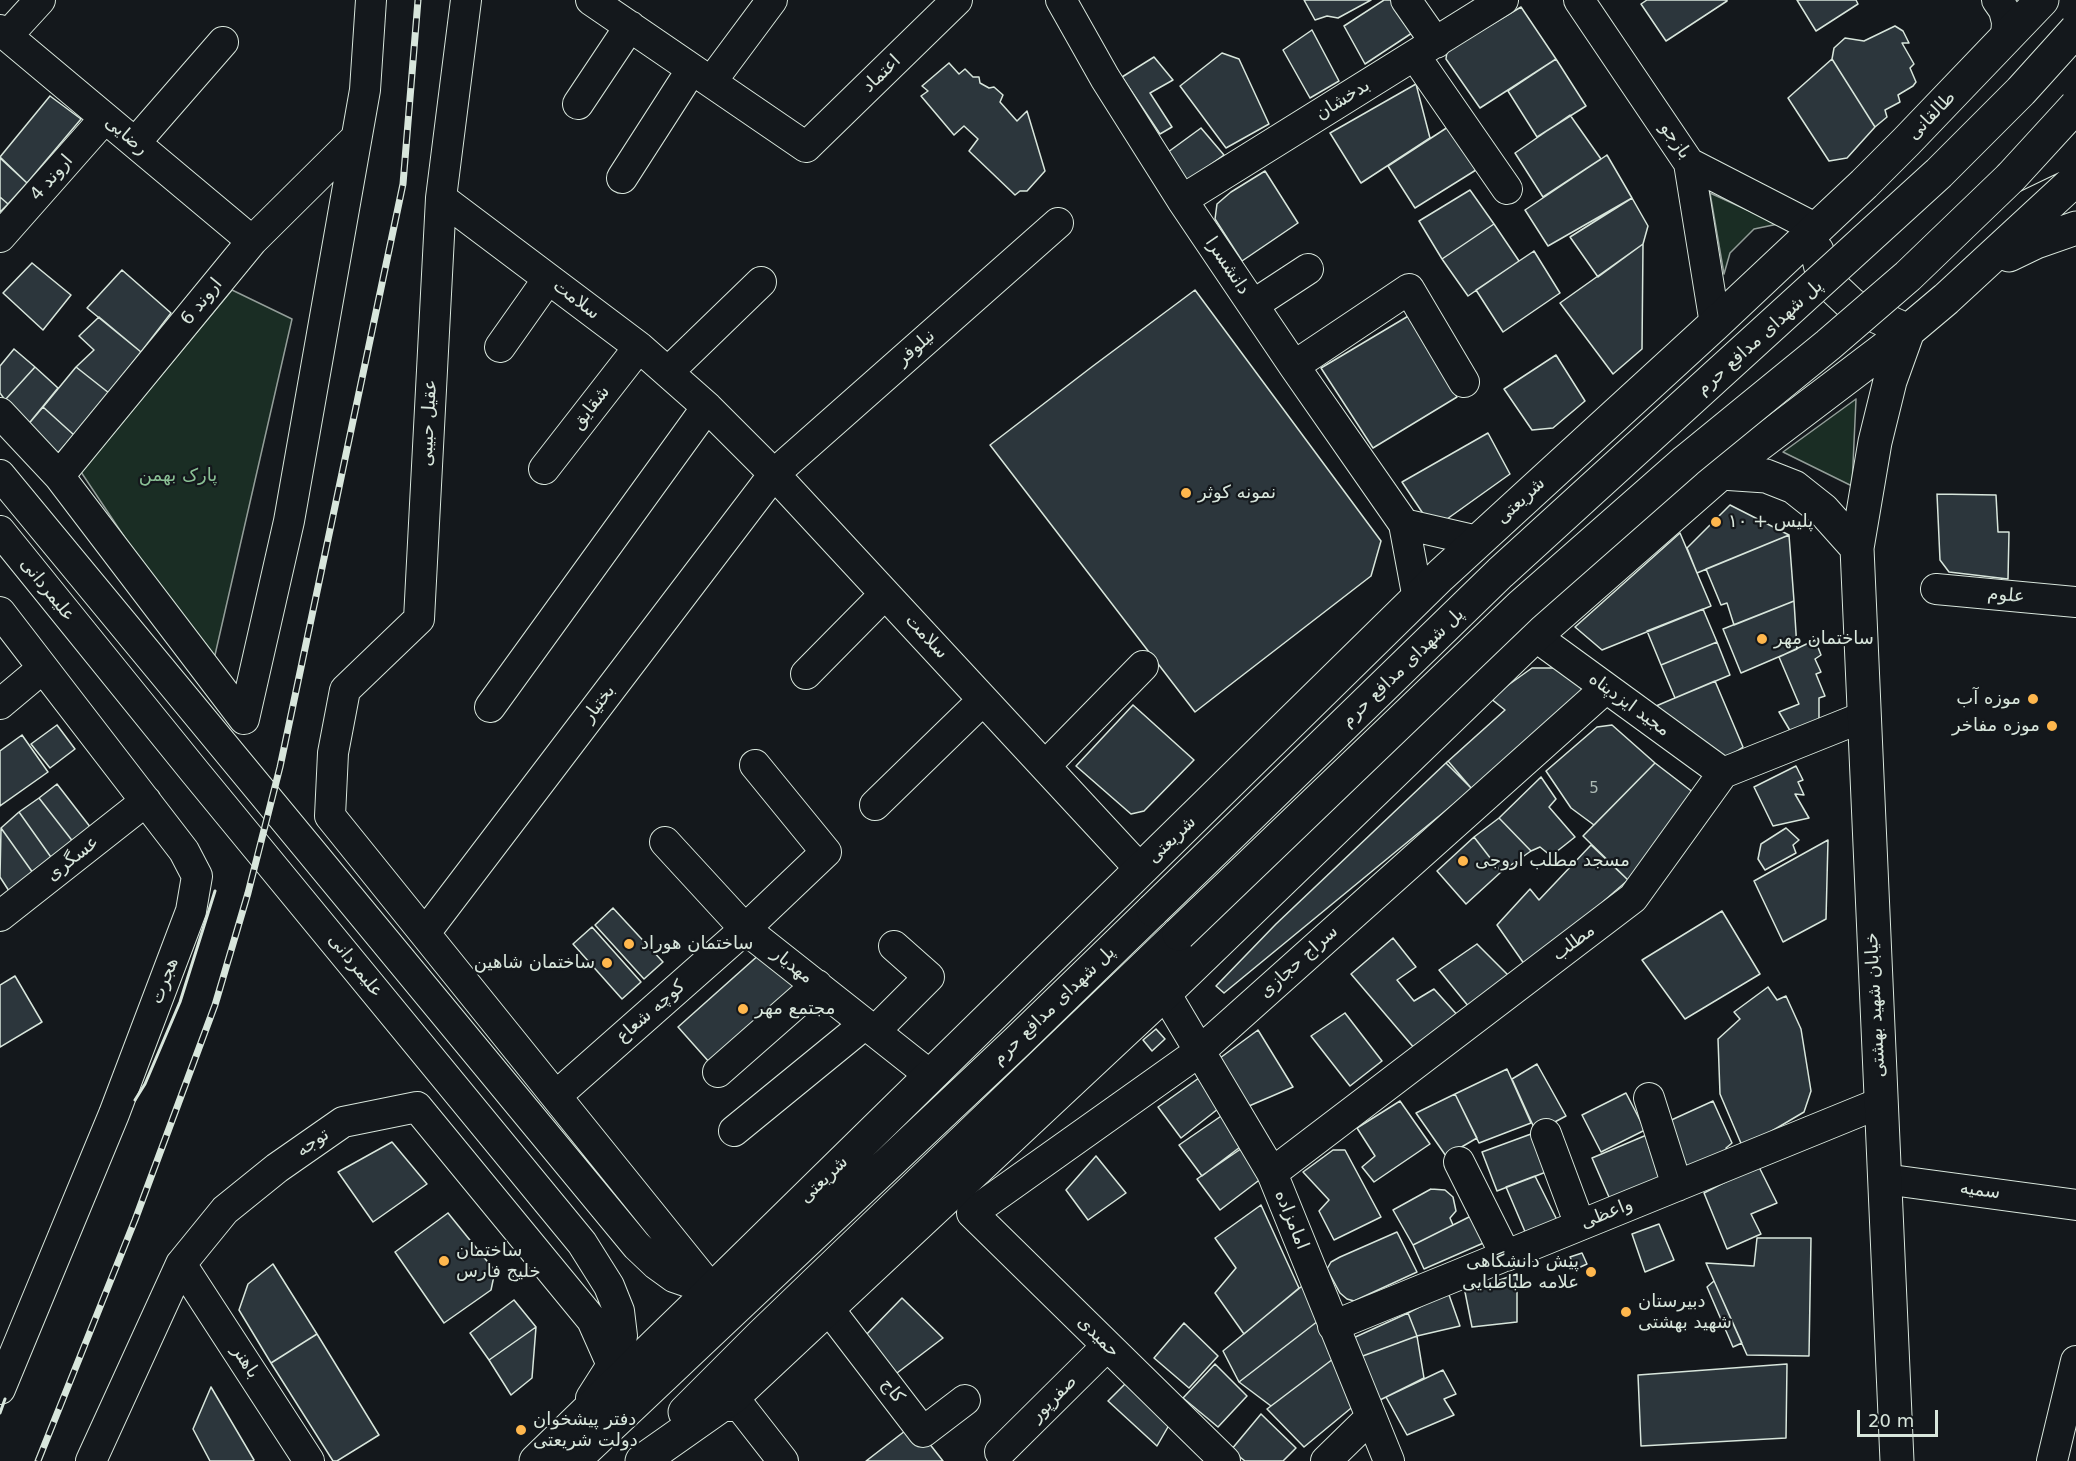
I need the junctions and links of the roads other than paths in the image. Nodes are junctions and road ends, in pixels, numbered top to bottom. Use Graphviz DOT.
graph roads {
  1 [pos="40,0"];
  2 [pos="371,0"];
  3 [pos="466,0"];
  4 [pos="591,0"];
  5 [pos="772,0"];
  6 [pos="957,0"];
  7 [pos="1061,0"];
  8 [pos="1406,0"];
  9 [pos="1503,0"];
  10 [pos="1579,0"];
  11 [pos="1997,0"];
  12 [pos="2042,0"];
  13 [pos="630,26"];
  14 [pos="2076,30"];
  15 [pos="4,33"];
  16 [pos="2006,39"];
  17 [pos="224,42"];
  18 [pos="1426,49"];
  19 [pos="701,75"];
  20 [pos="578,104"];
  21 [pos="2076,106"];
  22 [pos="105,118"];
  23 [pos="356,138"];
  24 [pos="135,143"];
  25 [pos="2076,148"];
  26 [pos="1689,163"];
  27 [pos="2011,177"];
  28 [pos="622,178"];
  29 [pos="2076,178"];
  30 [pos="1507,189"];
  31 [pos="441,198"];
  32 [pos="1182,200"];
  33 [pos="1058,223"];
  34 [pos="2076,228"];
  35 [pos="1817,229"];
  36 [pos="0,237"];
  37 [pos="252,241"];
  38 [pos="1308,269"];
  39 [pos="1978,271"];
  40 [pos="548,279"];
  41 [pos="761,282"];
  42 [pos="1253,305"];
  43 [pos="1715,324"];
  44 [pos="1908,330"];
  45 [pos="500,347"];
  46 [pos="639,347"];
  47 [pos="1294,366"];
  48 [pos="668,372"];
  49 [pos="1464,382"];
  50 [pos="708,407"];
  51 [pos="0,413"];
  52 [pos="544,469"];
  53 [pos="1721,473"];
  54 [pos="774,474"];
  55 [pos="0,476"];
  56 [pos="59,476"];
  57 [pos="1404,524"];
  58 [pos="0,531"];
  59 [pos="1478,540"];
  60 [pos="1857,548"];
  61 [pos="1440,576"];
  62 [pos="1936,590"];
  63 [pos="885,594"];
  64 [pos="1418,599"];
  65 [pos="2076,602"];
  66 [pos="0,612"];
  67 [pos="1389,628"];
  68 [pos="1535,636"];
  69 [pos="1143,666"];
  70 [pos="43,668"];
  71 [pos="806,674"];
  72 [pos="1606,688"];
  73 [pos="983,700"];
  74 [pos="0,704"];
  75 [pos="490,707"];
  76 [pos="1459,710"];
  77 [pos="1863,717"];
  78 [pos="755,765"];
  79 [pos="1045,766"];
  80 [pos="1723,773"];
  81 [pos="146,801"];
  82 [pos="875,805"];
  83 [pos="664,842"];
  84 [pos="1141,870"];
  85 [pos="0,916"];
  86 [pos="745,929"];
  87 [pos="425,933"];
  88 [pos="894,946"];
  89 [pos="816,985"];
  90 [pos="1165,993"];
  91 [pos="870,1028"];
  92 [pos="1200,1051"];
  93 [pos="717,1072"];
  94 [pos="931,1076"];
  95 [pos="556,1096"];
  96 [pos="1649,1098"];
  97 [pos="1880,1103"];
  98 [pos="734,1131"];
  99 [pos="1546,1134"];
  100 [pos="1459,1162"];
  101 [pos="1272,1173"];
  102 [pos="1884,1179"];
  103 [pos="1677,1186"];
  104 [pos="2076,1205"];
  105 [pos="972,1213"];
  106 [pos="1580,1225"];
  107 [pos="1506,1256"];
  108 [pos="181,1264"];
  109 [pos="723,1300"];
  110 [pos="35,1304"];
  111 [pos="828,1308"];
  112 [pos="1333,1326"];
  113 [pos="0,1335"];
  114 [pos="1107,1346"];
  115 [pos="2076,1361"];
  116 [pos="612,1365"];
  117 [pos="0,1389"];
  118 [pos="734,1400"];
  119 [pos="965,1400"];
  120 [pos="1371,1418"];
  121 [pos="575,1424"];
  122 [pos="1000,1452"];
  123 [pos="2060,1458"];
  124 [pos="777,1459"];
  125 [pos="91,1461"];
  126 [pos="309,1461"];
  127 [pos="536,1461"];
  128 [pos="573,1461"];
  129 [pos="636,1461"];
  130 [pos="642,1461"];
  131 [pos="1224,1461"];
  132 [pos="1326,1461"];
  133 [pos="1389,1461"];
  134 [pos="1897,1461"];
  1 -- 15 [label="street"];
  2 -- 23 [label="street"];
  3 -- 31 [label="street, عقیل حبیبی"];
  4 -- 13 [label="street"];
  5 -- 19 [label="street"];
  6 -- 19 [label="street, اعتماد"];
  7 -- 32 [label="street, دانشسرا"];
  8 -- 18 [label="street"];
  9 -- 18 [label="street, بدخشان"];
  10 -- 26 [label="street, بازجو"];
  11 -- 16 [label="street"];
  12 -- 16 [label="main road, طالقانی"];
  13 -- 19 [label="street"];
  13 -- 20 [label="street"];
  14 -- 109 [label="main road, پل شهدای مدافع حرم, bridge"];
  15 -- 22 [label="street, رضایی"];
  16 -- 35 [label="main road, طالقانی"];
  17 -- 24 [label="street"];
  18 -- 30 [label="street"];
  18 -- 32 [label="street, بدخشان"];
  19 -- 28 [label="street"];
  21 -- 27 [label="main road, پل شهدای مدافع حرم, bridge"];
  22 -- 24 [label="street, رضایی"];
  22 -- 36 [label="street, اروند 4"];
  23 -- 37 [label="street, اروند 6"];
  23 -- 56 [label="street"];
  24 -- 37 [label="street, رضایی"];
  25 -- 27 [label="main road"];
  26 -- 35 [label="street, بازجو"];
  26 -- 43 [label="street"];
  27 -- 129 [label="main road, پل شهدای مدافع حرم, bridge"];
  29 -- 39 [label="main road"];
  31 -- 40 [label="street, سلامت"];
  31 -- 87 [label="street, عقیل حبیبی"];
  32 -- 42 [label="street, دانشسرا"];
  33 -- 54 [label="street, نیلوفر"];
  34 -- 39 [label="main road"];
  35 -- 43 [label="main road, شریعتی"];
  35 -- 44 [label="main road"];
  37 -- 56 [label="street, اروند 6"];
  38 -- 42 [label="street"];
  39 -- 44 [label="main road"];
  40 -- 45 [label="street"];
  40 -- 46 [label="street, سلامت"];
  41 -- 48 [label="street"];
  42 -- 47 [label="street, دانشسرا"];
  43 -- 59 [label="main road, شریعتی"];
  44 -- 53 [label="main road"];
  44 -- 60 [label="main road, خیابان شهید بهشتی"];
  46 -- 48 [label="street, سلامت"];
  46 -- 52 [label="street, شقایق"];
  47 -- 49 [label="street"];
  47 -- 57 [label="street, دانشسرا"];
  48 -- 50 [label="street, سلامت"];
  50 -- 54 [label="street, سلامت"];
  50 -- 75 [label="street"];
  51 -- 56 [label="street"];
  53 -- 60 [label="main road"];
  53 -- 68 [label="main road"];
  54 -- 63 [label="street, سلامت"];
  54 -- 87 [label="street, بختیار"];
  55 -- 109 [label="street, علیمردانی"];
  57 -- 59 [label="street"];
  57 -- 64 [label="street, دانشسرا"];
  58 -- 116 [label="street, علیمردانی"];
  59 -- 61 [label="main road, شریعتی"];
  60 -- 77 [label="main road, خیابان شهید بهشتی"];
  61 -- 64 [label="main road, شریعتی"];
  61 -- 68 [label="main road"];
  62 -- 65 [label="street, علوم"];
  63 -- 71 [label="street"];
  63 -- 73 [label="street, سلامت"];
  64 -- 67 [label="main road, شریعتی"];
  66 -- 70 [label="street, هجرت"];
  67 -- 76 [label="main road"];
  67 -- 84 [label="main road, شریعتی"];
  68 -- 72 [label="street, مجید ایزدپناه"];
  68 -- 76 [label="main road"];
  69 -- 79 [label="street"];
  70 -- 74 [label="street"];
  70 -- 81 [label="street, هجرت"];
  72 -- 80 [label="street, مجید ایزدپناه"];
  72 -- 92 [label="street, سراج حجازی"];
  73 -- 79 [label="street, سلامت"];
  73 -- 82 [label="street"];
  76 -- 90 [label="main road"];
  77 -- 80 [label="street"];
  77 -- 97 [label="main road, خیابان شهید بهشتی"];
  78 -- 86 [label="street, کوچه شعاع"];
  79 -- 84 [label="street, سلامت"];
  80 -- 101 [label="street, مطلب"];
  81 -- 85 [label="street, عسگری"];
  81 -- 110 [label="street, هجرت"];
  83 -- 86 [label="street, مهدیار"];
  84 -- 94 [label="main road, شریعتی"];
  86 -- 89 [label="street, مهدیار"];
  86 -- 95 [label="street, کوچه شعاع"];
  87 -- 95 [label="street"];
  88 -- 91 [label="street"];
  89 -- 91 [label="street, مهدیار"];
  89 -- 93 [label="street"];
  90 -- 92 [label="street, امامزاده"];
  90 -- 111 [label="main road"];
  91 -- 94 [label="street, مهدیار"];
  91 -- 98 [label="street"];
  92 -- 101 [label="street, امامزاده"];
  92 -- 105 [label="street, سراج حجازی"];
  94 -- 109 [label="main road, شریعتی"];
  95 -- 109 [label="street"];
  96 -- 103 [label="street"];
  97 -- 102 [label="main road, خیابان شهید بهشتی"];
  97 -- 103 [label="street, واعظی"];
  99 -- 106 [label="street"];
  100 -- 107 [label="street"];
  101 -- 112 [label="street, امامزاده"];
  102 -- 104 [label="street, سمیه"];
  102 -- 134 [label="main road, خیابان شهید بهشتی"];
  103 -- 106 [label="street, واعظی"];
  105 -- 114 [label="street, حمیدی"];
  106 -- 107 [label="street, واعظی"];
  107 -- 112 [label="street, واعظی"];
  108 -- 116 [label="street, توجه"];
  108 -- 125 [label="street, توجه"];
  108 -- 126 [label="street, باهنر"];
  109 -- 121 [label="main road, شریعتی"];
  109 -- 128 [label="main road, شریعتی"];
  110 -- 113 [label="street"];
  110 -- 117 [label="street, هجرت"];
  111 -- 118 [label="main road"];
  111 -- 119 [label="street, کاج"];
  112 -- 120 [label="street, امامزاده"];
  114 -- 122 [label="street, صفرپور"];
  114 -- 131 [label="street, حمیدی"];
  115 -- 123 [label="street"];
  116 -- 121 [label="street, علیمردانی"];
  118 -- 124 [label="street"];
  118 -- 130 [label="main road"];
  120 -- 132 [label="street"];
  120 -- 133 [label="street, امامزاده"];
  121 -- 127 [label="main road, شریعتی"];
}
